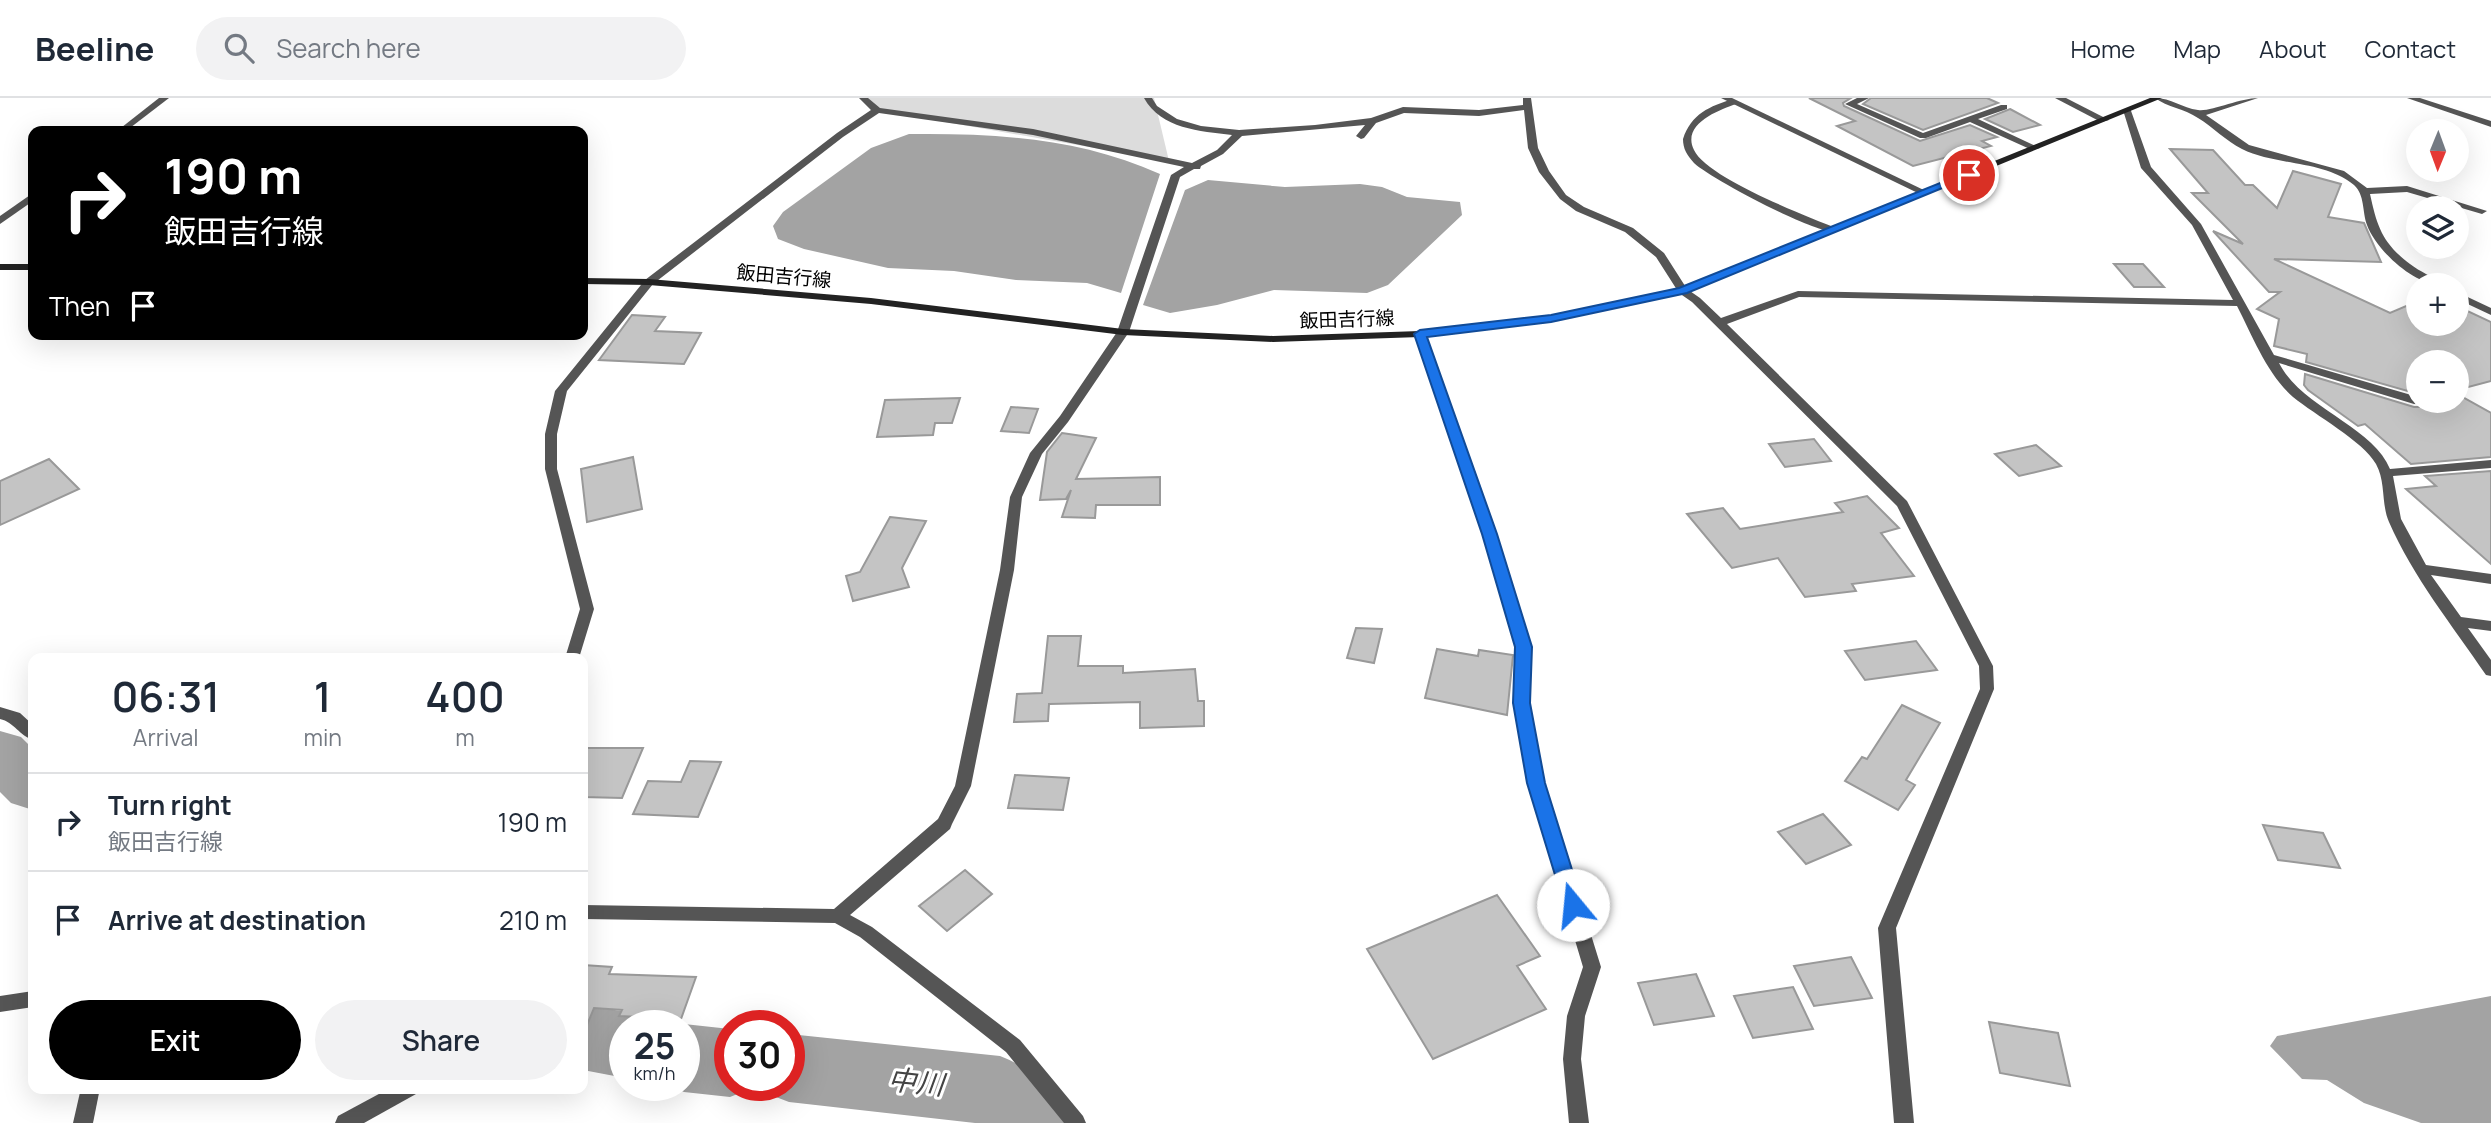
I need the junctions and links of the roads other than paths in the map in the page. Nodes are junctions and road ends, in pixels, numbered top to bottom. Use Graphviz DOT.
graph roads {
  1 [pos="165,98"];
  2 [pos="863,98"];
  3 [pos="1148,98"];
  4 [pos="1407,98"];
  5 [pos="1865,98"];
  6 [pos="2059,98"];
  7 [pos="2158,98"];
  8 [pos="2254,98"];
  9 [pos="2411,98"];
  10 [pos="1729,100"];
  11 [pos="1528,102"];
  12 [pos="2004,107"];
  13 [pos="877,110"];
  14 [pos="1403,110"];
  15 [pos="2127,110"];
  16 [pos="2199,114"];
  17 [pos="1970,118"];
  18 [pos="2104,120"];
  19 [pos="1373,121"];
  20 [pos="2491,124"];
  21 [pos="128,126"];
  22 [pos="1239,133"];
  23 [pos="1361,136"];
  24 [pos="2035,148"];
  25 [pos="1197,167"];
  26 [pos="2365,191"];
  27 [pos="1925,193"];
  28 [pos="28,201"];
  29 [pos="2482,211"];
  30 [pos="0,221"];
  31 [pos="1832,230"];
  32 [pos="0,267"];
  33 [pos="28,267"];
  34 [pos="2418,273"];
  35 [pos="588,281"];
  36 [pos="649,282"];
  37 [pos="1683,290"];
  38 [pos="2469,301"];
  39 [pos="2241,303"];
  40 [pos="2491,312"];
  41 [pos="1719,323"];
  42 [pos="1123,332"];
  43 [pos="1420,334"];
  44 [pos="2270,357"];
  45 [pos="2406,397"];
  46 [pos="2489,465"];
  47 [pos="2386,473"];
  48 [pos="2421,569"];
  49 [pos="2491,579"];
  50 [pos="2455,621"];
  51 [pos="2491,626"];
  52 [pos="574,653"];
  53 [pos="2491,671"];
  54 [pos="0,713"];
  55 [pos="28,729"];
  56 [pos="588,912"];
  57 [pos="838,916"];
  58 [pos="28,1000"];
  59 [pos="0,1004"];
  60 [pos="90,1094"];
  61 [pos="398,1094"];
  62 [pos="83,1123"];
  63 [pos="345,1123"];
  64 [pos="1076,1123"];
  65 [pos="1579,1123"];
  66 [pos="1904,1123"];
  1 -- 21 [label="street"];
  2 -- 13 [label="street"];
  3 -- 22 [label="street"];
  4 -- 14 [label="street"];
  5 -- 17 [label="street"];
  6 -- 18 [label="street"];
  7 -- 15 [label="main road, 飯田吉行線"];
  7 -- 16 [label="street"];
  8 -- 16 [label="street"];
  9 -- 20 [label="street"];
  10 -- 27 [label="street"];
  10 -- 31 [label="street"];
  11 -- 14 [label="street"];
  11 -- 37 [label="street"];
  12 -- 17 [label="street"];
  13 -- 25 [label="street"];
  13 -- 36 [label="street"];
  14 -- 19 [label="street"];
  15 -- 18 [label="main road, 飯田吉行線"];
  15 -- 39 [label="street"];
  16 -- 26 [label="street"];
  17 -- 24 [label="street"];
  18 -- 24 [label="main road, 飯田吉行線"];
  19 -- 22 [label="street"];
  19 -- 23 [label="street"];
  22 -- 25 [label="street"];
  24 -- 27 [label="main road, 飯田吉行線"];
  25 -- 42 [label="street"];
  26 -- 29 [label="street"];
  26 -- 34 [label="street"];
  27 -- 31 [label="main road, 飯田吉行線"];
  28 -- 30 [label="street"];
  31 -- 37 [label="main road, 飯田吉行線"];
  32 -- 33 [label="main road"];
  35 -- 36 [label="main road, 飯田吉行線"];
  36 -- 42 [label="main road, 飯田吉行線"];
  36 -- 52 [label="street"];
  37 -- 41 [label="street"];
  37 -- 43 [label="main road, 飯田吉行線"];
  38 -- 40 [label="street"];
  39 -- 41 [label="street"];
  39 -- 44 [label="street"];
  41 -- 66 [label="street"];
  42 -- 43 [label="main road, 飯田吉行線"];
  42 -- 57 [label="street"];
  43 -- 65 [label="street"];
  44 -- 45 [label="street"];
  44 -- 47 [label="street"];
  46 -- 47 [label="street"];
  47 -- 48 [label="street"];
  48 -- 49 [label="street"];
  48 -- 50 [label="street"];
  50 -- 51 [label="street"];
  50 -- 53 [label="street"];
  54 -- 55 [label="street"];
  56 -- 57 [label="street"];
  57 -- 64 [label="street"];
  58 -- 59 [label="street"];
  60 -- 62 [label="street"];
  61 -- 63 [label="street"];
}
